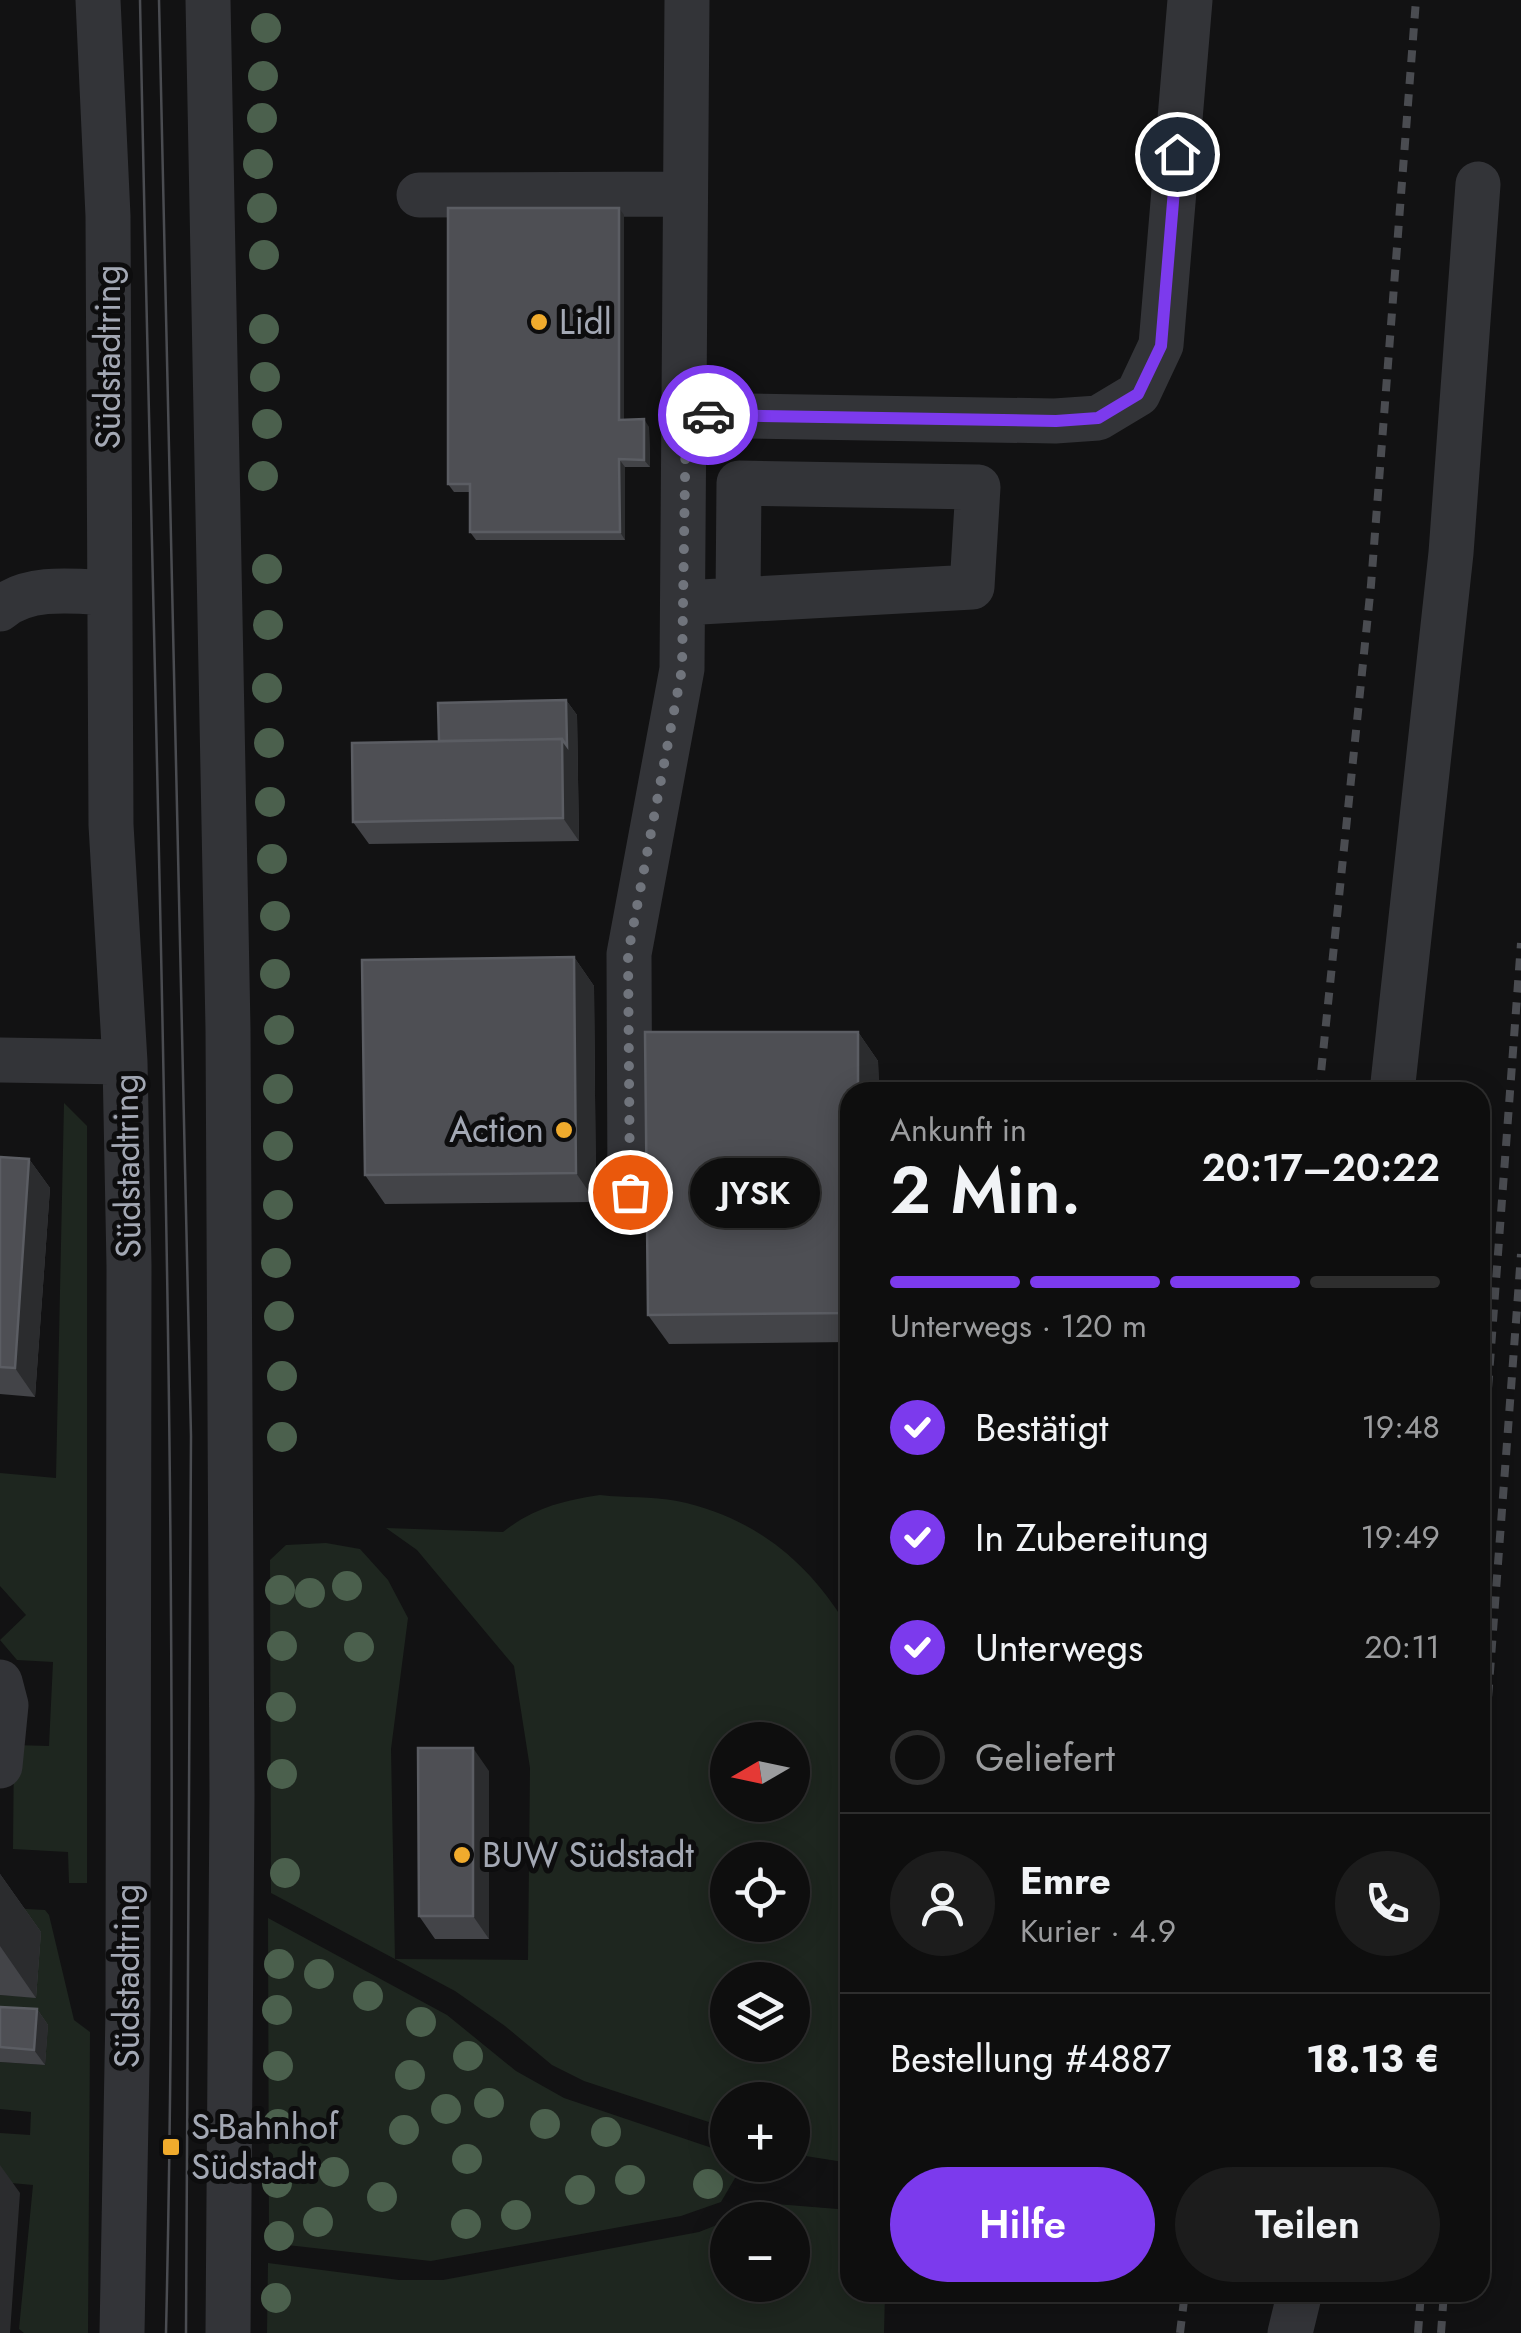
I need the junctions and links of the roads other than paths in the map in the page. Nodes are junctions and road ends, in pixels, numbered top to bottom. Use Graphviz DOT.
graph roads {
  1 [pos="98,0"];
  2 [pos="208,0"];
  3 [pos="687,0"];
  4 [pos="1190,0"];
  5 [pos="1478,184"];
  6 [pos="685,194"];
  7 [pos="418,195"];
  8 [pos="686,415"];
  9 [pos="109,593"];
  10 [pos="738,600"];
  11 [pos="683,603"];
  12 [pos="0,609"];
  13 [pos="0,1060"];
  14 [pos="125,1062"];
  15 [pos="1393,1082"];
  16 [pos="630,1192"];
  17 [pos="0,1682"];
  18 [pos="0,1766"];
  19 [pos="1298,2302"];
  20 [pos="122,2333"];
  21 [pos="228,2333"];
  22 [pos="1290,2333"];
  1 -- 9 [label="street, Südstadtring"];
  2 -- 21 [label="street"];
  3 -- 6 [label="street"];
  4 -- 8 [label="street"];
  5 -- 15 [label="street"];
  6 -- 7 [label="street"];
  6 -- 8 [label="street"];
  8 -- 11 [label="street"];
  9 -- 12 [label="street"];
  9 -- 14 [label="street, Südstadtring"];
  10 -- 10 [label="street"];
  10 -- 11 [label="street"];
  11 -- 16 [label="street"];
  13 -- 14 [label="street"];
  14 -- 20 [label="street, Südstadtring"];
  17 -- 18 [label="street"];
  19 -- 22 [label="street"];
}
